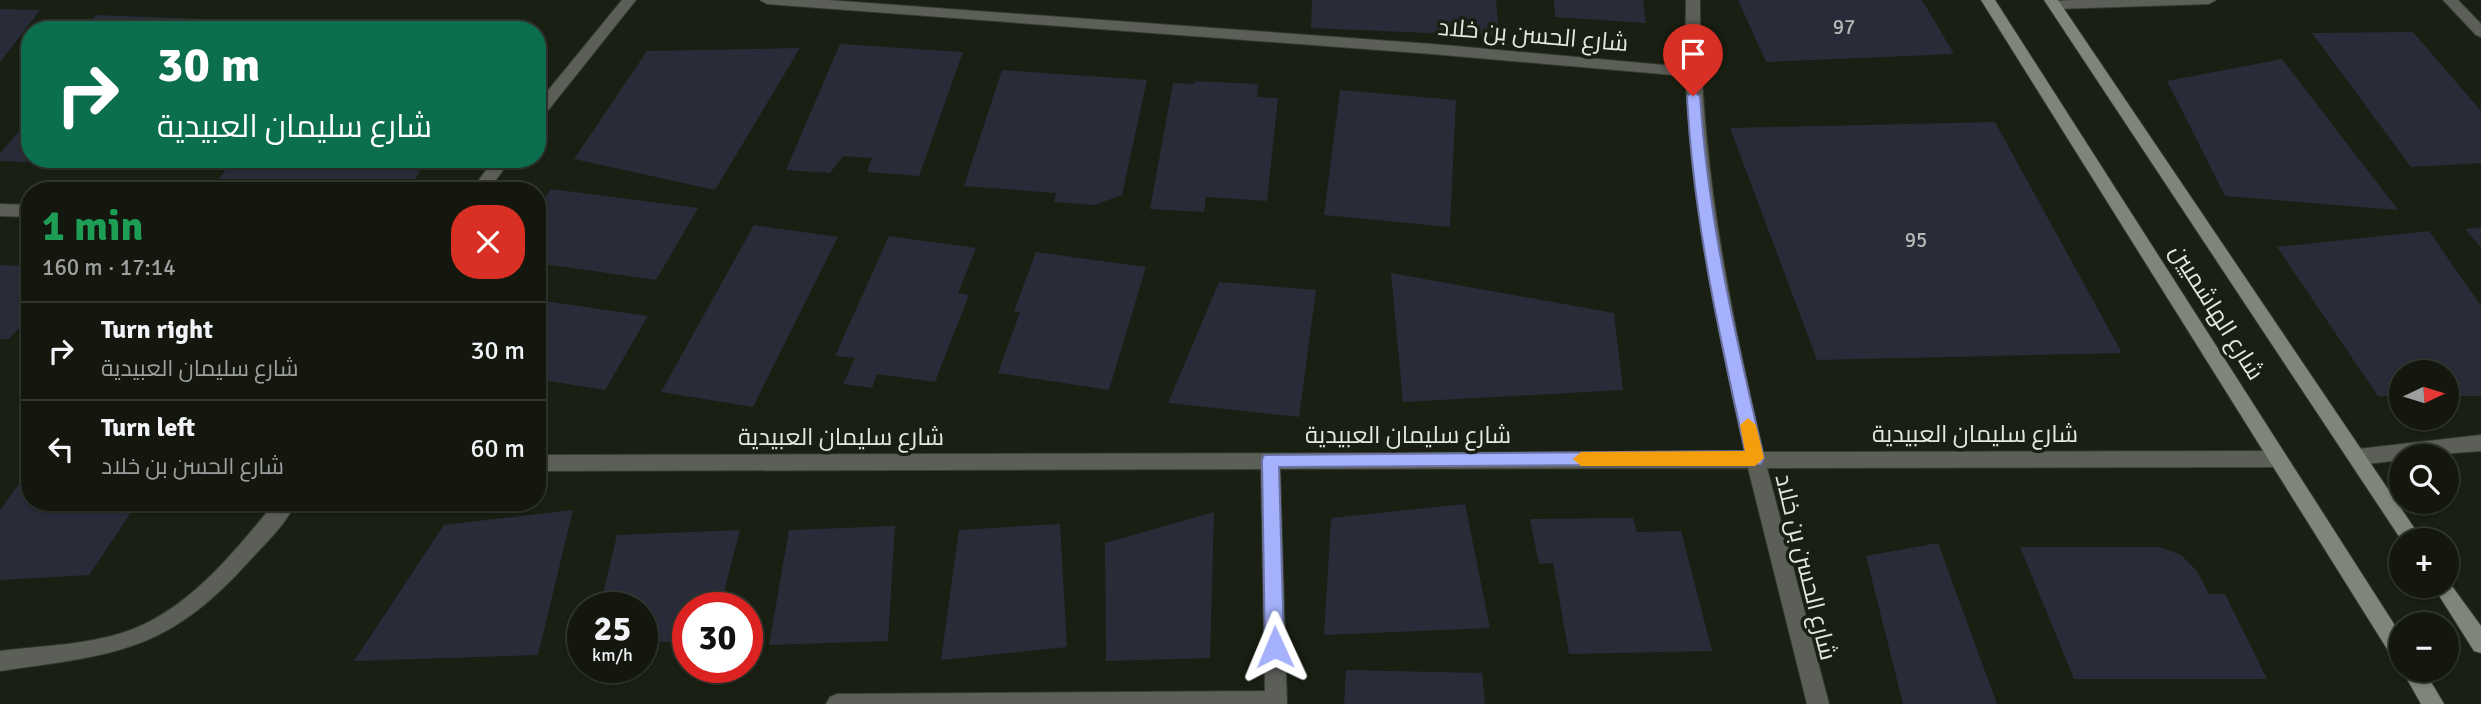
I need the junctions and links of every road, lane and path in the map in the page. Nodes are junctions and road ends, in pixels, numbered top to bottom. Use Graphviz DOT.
graph roads {
  1 [pos="629,0"];
  2 [pos="767,0"];
  3 [pos="1693,0"];
  4 [pos="1988,0"];
  5 [pos="2208,0"];
  6 [pos="2451,0"];
  7 [pos="2053,3"];
  8 [pos="2481,32"];
  9 [pos="1692,72"];
  10 [pos="546,103"];
  11 [pos="0,210"];
  12 [pos="21,211"];
  13 [pos="2481,443"];
  14 [pos="2358,457"];
  15 [pos="1755,458"];
  16 [pos="2278,459"];
  17 [pos="1270,460"];
  18 [pos="546,463"];
  19 [pos="280,511"];
  20 [pos="2404,528"];
  21 [pos="2451,598"];
  22 [pos="2389,634"];
  23 [pos="2481,644"];
  24 [pos="0,661"];
  25 [pos="2419,682"];
  26 [pos="1276,702"];
  27 [pos="837,704"];
  28 [pos="1818,704"];
  29 [pos="2432,704"];
  1 -- 10 [label="street"];
  2 -- 9 [label="street, شارع الحسن بن خلاد"];
  3 -- 9 [label="street"];
  4 -- 16 [label="main road, شارع الهاشميين"];
  5 -- 7 [label="street"];
  6 -- 8 [label="street"];
  7 -- 14 [label="main road, شارع الهاشميين"];
  9 -- 15 [label="street, شارع الحسن بن خلاد"];
  11 -- 12 [label="street"];
  13 -- 14 [label="street"];
  14 -- 20 [label="main road, شارع الهاشميين"];
  15 -- 16 [label="street, شارع سليمان العبيدية"];
  15 -- 17 [label="street, شارع سليمان العبيدية"];
  15 -- 28 [label="street, شارع الحسن بن خلاد"];
  16 -- 22 [label="main road, شارع الهاشميين"];
  17 -- 18 [label="street, شارع سليمان العبيدية"];
  17 -- 26 [label="street"];
  19 -- 24 [label="street"];
  21 -- 23 [label="main road"];
  25 -- 29 [label="main road"];
  26 -- 27 [label="street"];
}
